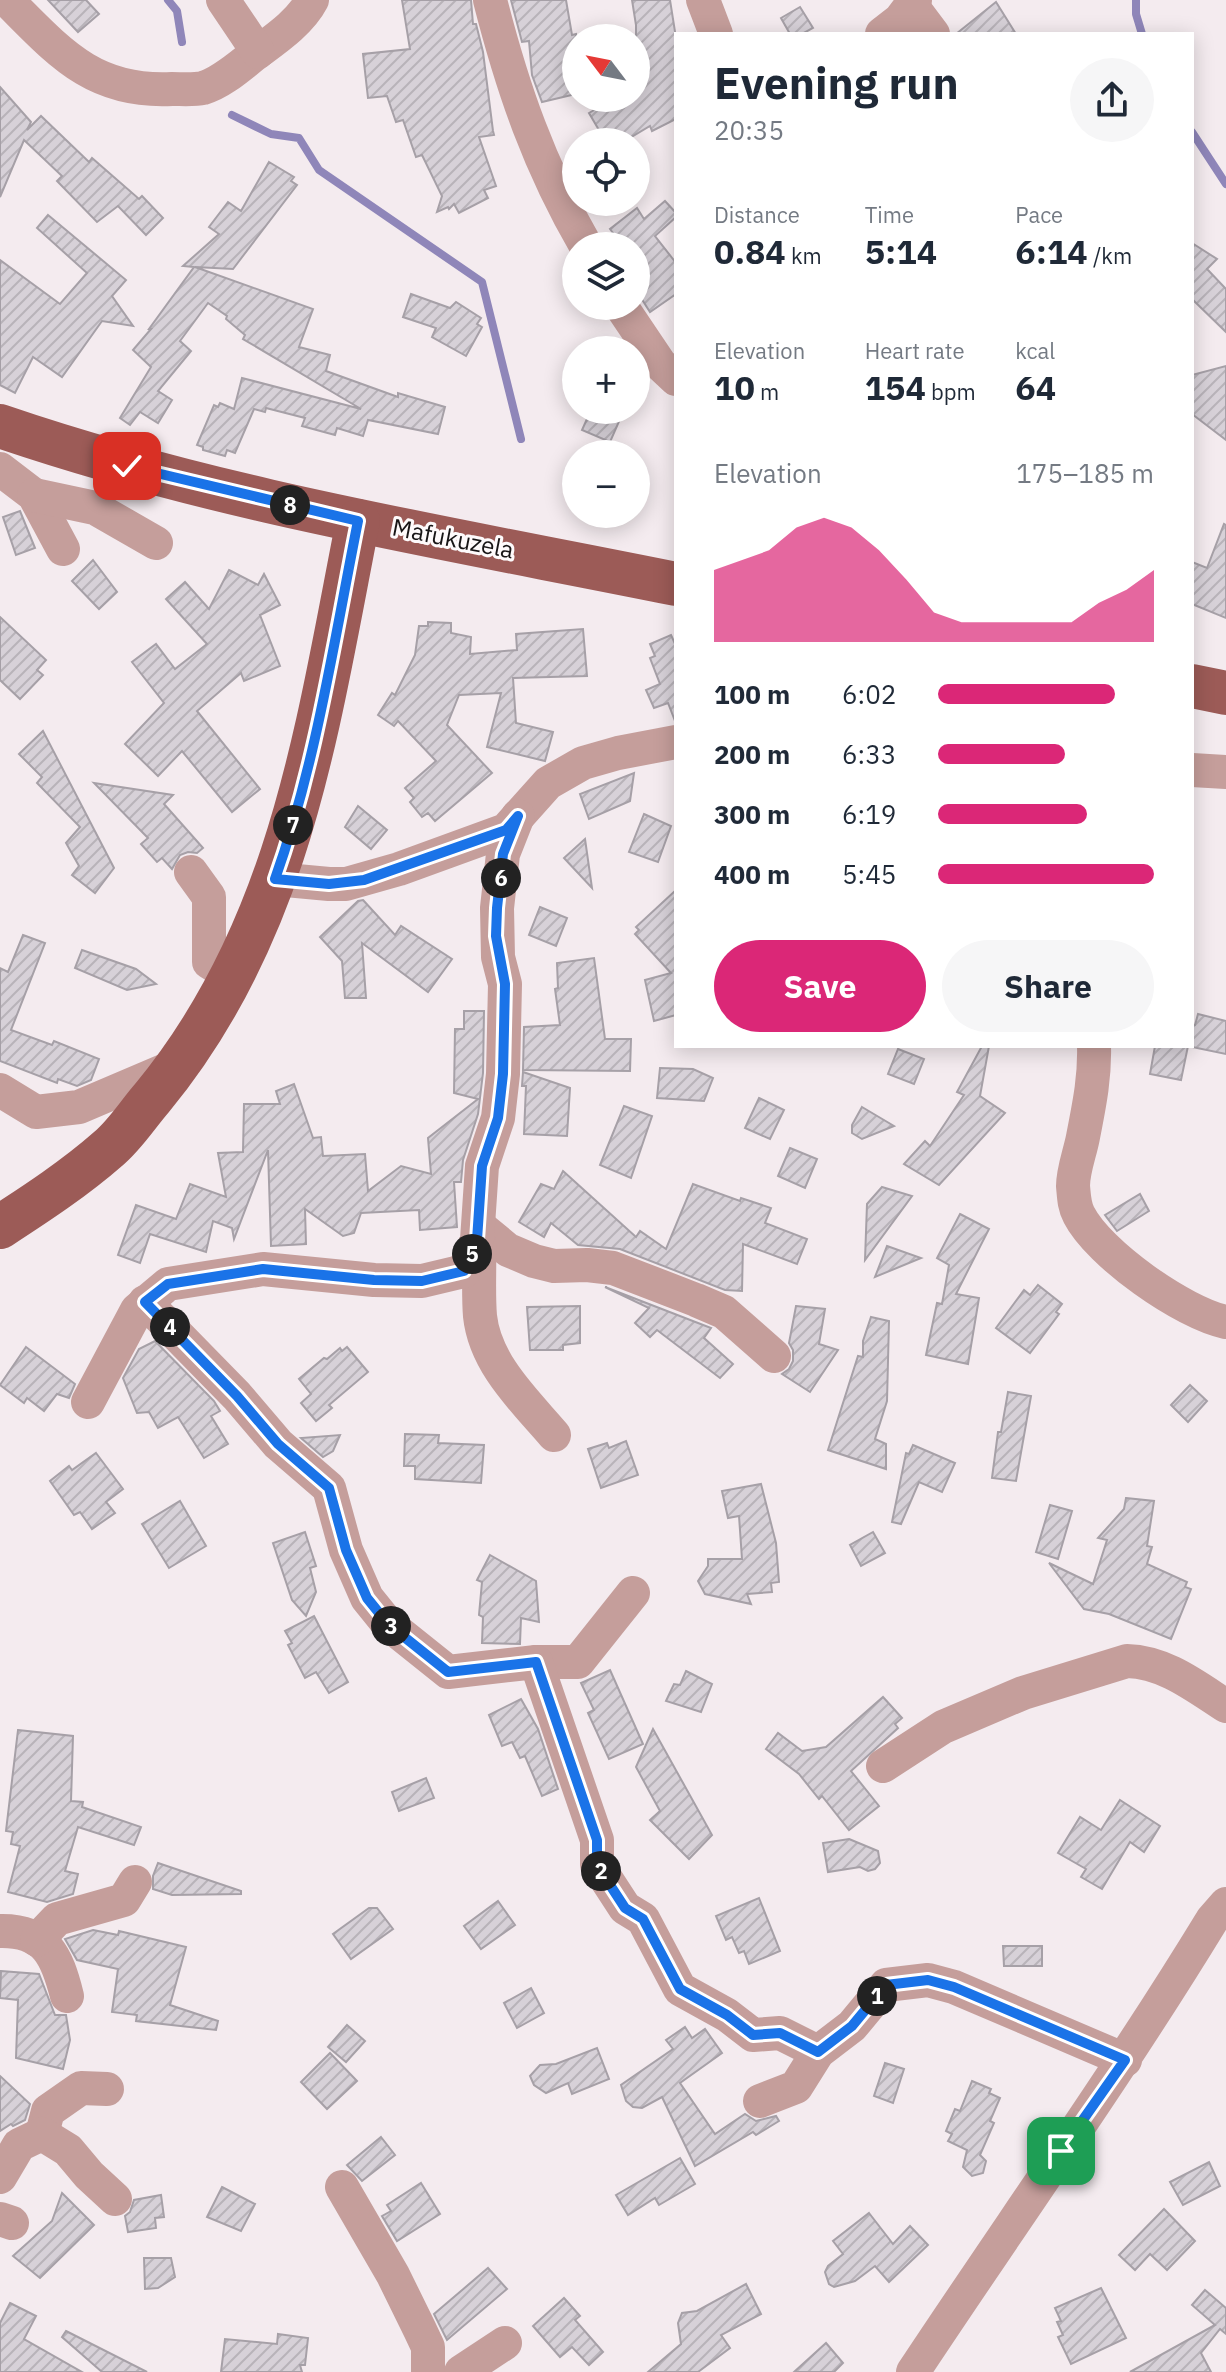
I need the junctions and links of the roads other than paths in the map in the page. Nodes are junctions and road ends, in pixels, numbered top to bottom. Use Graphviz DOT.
graph roads {
  1 [pos="7,0"];
  2 [pos="223,0"];
  3 [pos="312,0"];
  4 [pos="490,0"];
  5 [pos="703,0"];
  6 [pos="914,3"];
  7 [pos="715,32"];
  8 [pos="884,32"];
  9 [pos="932,32"];
  10 [pos="258,52"];
  11 [pos="578,232"];
  12 [pos="630,320"];
  13 [pos="674,377"];
  14 [pos="0,426"];
  15 [pos="0,469"];
  16 [pos="34,495"];
  17 [pos="358,521"];
  18 [pos="156,543"];
  19 [pos="63,549"];
  20 [pos="674,584"];
  21 [pos="1194,686"];
  22 [pos="1226,693"];
  23 [pos="674,742"];
  24 [pos="1194,770"];
  25 [pos="1226,772"];
  26 [pos="518,816"];
  27 [pos="191,872"];
  28 [pos="275,879"];
  29 [pos="233,977"];
  30 [pos="1094,1048"];
  31 [pos="180,1064"];
  32 [pos="0,1090"];
  33 [pos="479,1226"];
  34 [pos="0,1227"];
  35 [pos="145,1302"];
  36 [pos="1226,1322"];
  37 [pos="774,1356"];
  38 [pos="88,1402"];
  39 [pos="554,1435"];
  40 [pos="633,1593"];
  41 [pos="536,1662"];
  42 [pos="1226,1706"];
  43 [pos="883,1766"];
  44 [pos="1226,1880"];
  45 [pos="135,1882"];
  46 [pos="1219,1912"];
  47 [pos="0,1931"];
  48 [pos="37,1940"];
  49 [pos="67,1996"];
  50 [pos="818,2052"];
  51 [pos="1125,2060"];
  52 [pos="107,2089"];
  53 [pos="760,2101"];
  54 [pos="42,2134"];
  55 [pos="0,2177"];
  56 [pos="342,2187"];
  57 [pos="115,2199"];
  58 [pos="505,2343"];
  59 [pos="428,2372"];
  60 [pos="461,2372"];
  61 [pos="913,2372"];
  1 -- 10 [label="street"];
  2 -- 10 [label="street"];
  3 -- 10 [label="street"];
  4 -- 11 [label="street"];
  5 -- 7 [label="street"];
  6 -- 8 [label="street"];
  6 -- 9 [label="street"];
  12 -- 13 [label="street"];
  14 -- 17 [label="main road, Mafukuzela"];
  15 -- 16 [label="street"];
  16 -- 18 [label="street"];
  16 -- 19 [label="street"];
  17 -- 20 [label="main road, Mafukuzela"];
  17 -- 28 [label="main road"];
  21 -- 22 [label="main road"];
  23 -- 26 [label="street"];
  24 -- 25 [label="street"];
  26 -- 28 [label="street"];
  26 -- 33 [label="street"];
  27 -- 29 [label="street"];
  28 -- 29 [label="main road"];
  29 -- 31 [label="main road"];
  30 -- 36 [label="street"];
  31 -- 32 [label="street"];
  31 -- 34 [label="main road"];
  33 -- 35 [label="street"];
  33 -- 37 [label="street"];
  33 -- 39 [label="street"];
  35 -- 38 [label="street"];
  35 -- 41 [label="street"];
  40 -- 41 [label="street"];
  41 -- 50 [label="street"];
  42 -- 43 [label="street"];
  44 -- 46 [label="street"];
  45 -- 48 [label="street"];
  46 -- 51 [label="street"];
  47 -- 48 [label="street"];
  48 -- 49 [label="street"];
  50 -- 51 [label="street"];
  50 -- 53 [label="street"];
  51 -- 61 [label="street"];
  52 -- 54 [label="street"];
  54 -- 55 [label="street"];
  54 -- 57 [label="street"];
  56 -- 59 [label="street"];
  58 -- 60 [label="street"];
}
